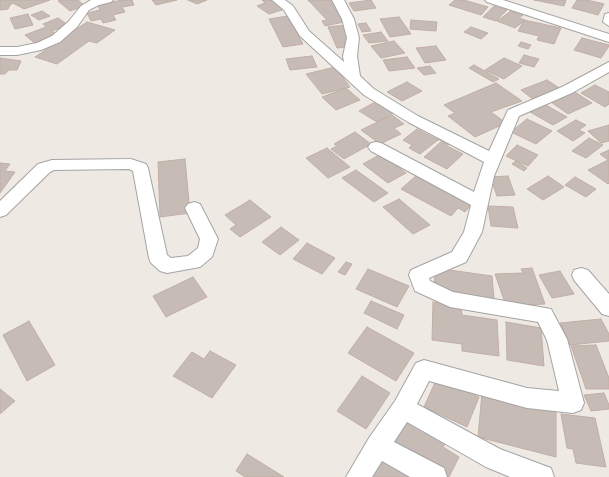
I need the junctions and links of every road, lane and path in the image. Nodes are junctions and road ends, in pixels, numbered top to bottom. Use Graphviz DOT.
graph roads {
  1 [pos="107,0"];
  2 [pos="278,0"];
  3 [pos="338,0"];
  4 [pos="491,0"];
  5 [pos="513,3"];
  6 [pos="609,17"];
  7 [pos="609,22"];
  8 [pos="609,38"];
  9 [pos="0,51"];
  10 [pos="609,66"];
  11 [pos="354,78"];
  12 [pos="376,147"];
  13 [pos="493,160"];
  14 [pos="480,202"];
  15 [pos="194,208"];
  16 [pos="0,211"];
  17 [pos="581,275"];
  18 [pos="609,308"];
  19 [pos="403,408"];
  20 [pos="377,446"];
  21 [pos="358,477"];
  22 [pos="435,477"];
  23 [pos="542,477"];
  1 -- 9 [label="street"];
  2 -- 11 [label="street"];
  3 -- 11 [label="street"];
  4 -- 5 [label="street"];
  5 -- 8 [label="street"];
  6 -- 7 [label="street"];
  10 -- 13 [label="street"];
  11 -- 13 [label="street"];
  12 -- 14 [label="street"];
  13 -- 14 [label="street"];
  14 -- 19 [label="street"];
  15 -- 16 [label="street"];
  17 -- 18 [label="street"];
  19 -- 20 [label="street"];
  19 -- 23 [label="street"];
  20 -- 21 [label="street"];
  20 -- 22 [label="street"];
}
